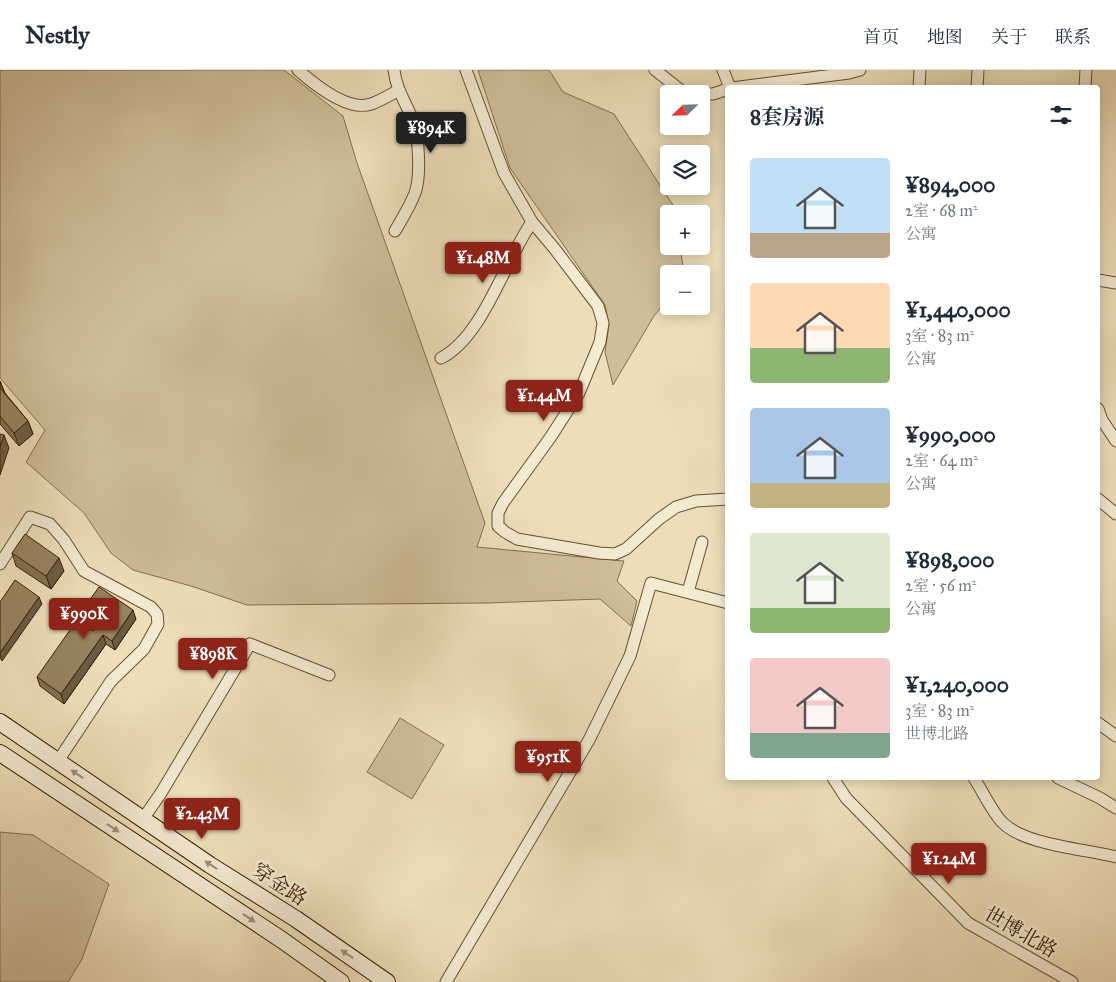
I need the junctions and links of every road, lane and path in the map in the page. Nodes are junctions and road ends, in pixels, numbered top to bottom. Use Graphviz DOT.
graph roads {
  1 [pos="298,70"];
  2 [pos="394,70"];
  3 [pos="466,70"];
  4 [pos="656,70"];
  5 [pos="723,70"];
  6 [pos="860,70"];
  7 [pos="920,70"];
  8 [pos="978,70"];
  9 [pos="1086,70"];
  10 [pos="777,84"];
  11 [pos="674,85"];
  12 [pos="729,85"];
  13 [pos="919,85"];
  14 [pos="977,85"];
  15 [pos="1085,85"];
  16 [pos="399,90"];
  17 [pos="725,90"];
  18 [pos="710,94"];
  19 [pos="532,222"];
  20 [pos="395,231"];
  21 [pos="1100,280"];
  22 [pos="1116,283"];
  23 [pos="441,358"];
  24 [pos="1100,414"];
  25 [pos="1116,441"];
  26 [pos="725,499"];
  27 [pos="1100,501"];
  28 [pos="1116,514"];
  29 [pos="702,542"];
  30 [pos="0,564"];
  31 [pos="688,592"];
  32 [pos="725,602"];
  33 [pos="329,675"];
  34 [pos="0,722"];
  35 [pos="1100,724"];
  36 [pos="1116,736"];
  37 [pos="0,752"];
  38 [pos="58,761"];
  39 [pos="834,780"];
  40 [pos="975,780"];
  41 [pos="1062,780"];
  42 [pos="1116,808"];
  43 [pos="143,819"];
  44 [pos="1116,857"];
  45 [pos="341,982"];
  46 [pos="387,982"];
  47 [pos="446,982"];
  48 [pos="1072,982"];
  1 -- 16 [label="street"];
  2 -- 16 [label="street"];
  3 -- 19 [label="street"];
  4 -- 11 [label="street"];
  5 -- 12 [label="street"];
  6 -- 10 [label="street"];
  7 -- 13 [label="street"];
  8 -- 14 [label="street"];
  9 -- 15 [label="street"];
  16 -- 20 [label="street"];
  17 -- 18 [label="street"];
  19 -- 23 [label="street"];
  19 -- 26 [label="street"];
  21 -- 22 [label="street"];
  24 -- 25 [label="street"];
  27 -- 28 [label="street"];
  29 -- 31 [label="street"];
  30 -- 38 [label="street"];
  31 -- 32 [label="street"];
  31 -- 47 [label="street"];
  33 -- 43 [label="street"];
  34 -- 38 [label="main road, 穿金路"];
  35 -- 36 [label="street"];
  37 -- 45 [label="main road, one-way"];
  43 -- 38 [label="main road, 穿金路, one-way"];
  39 -- 48 [label="street, 世博北路"];
  40 -- 44 [label="street"];
  41 -- 42 [label="street"];
  46 -- 43 [label="main road, 穿金路, one-way"];
}
